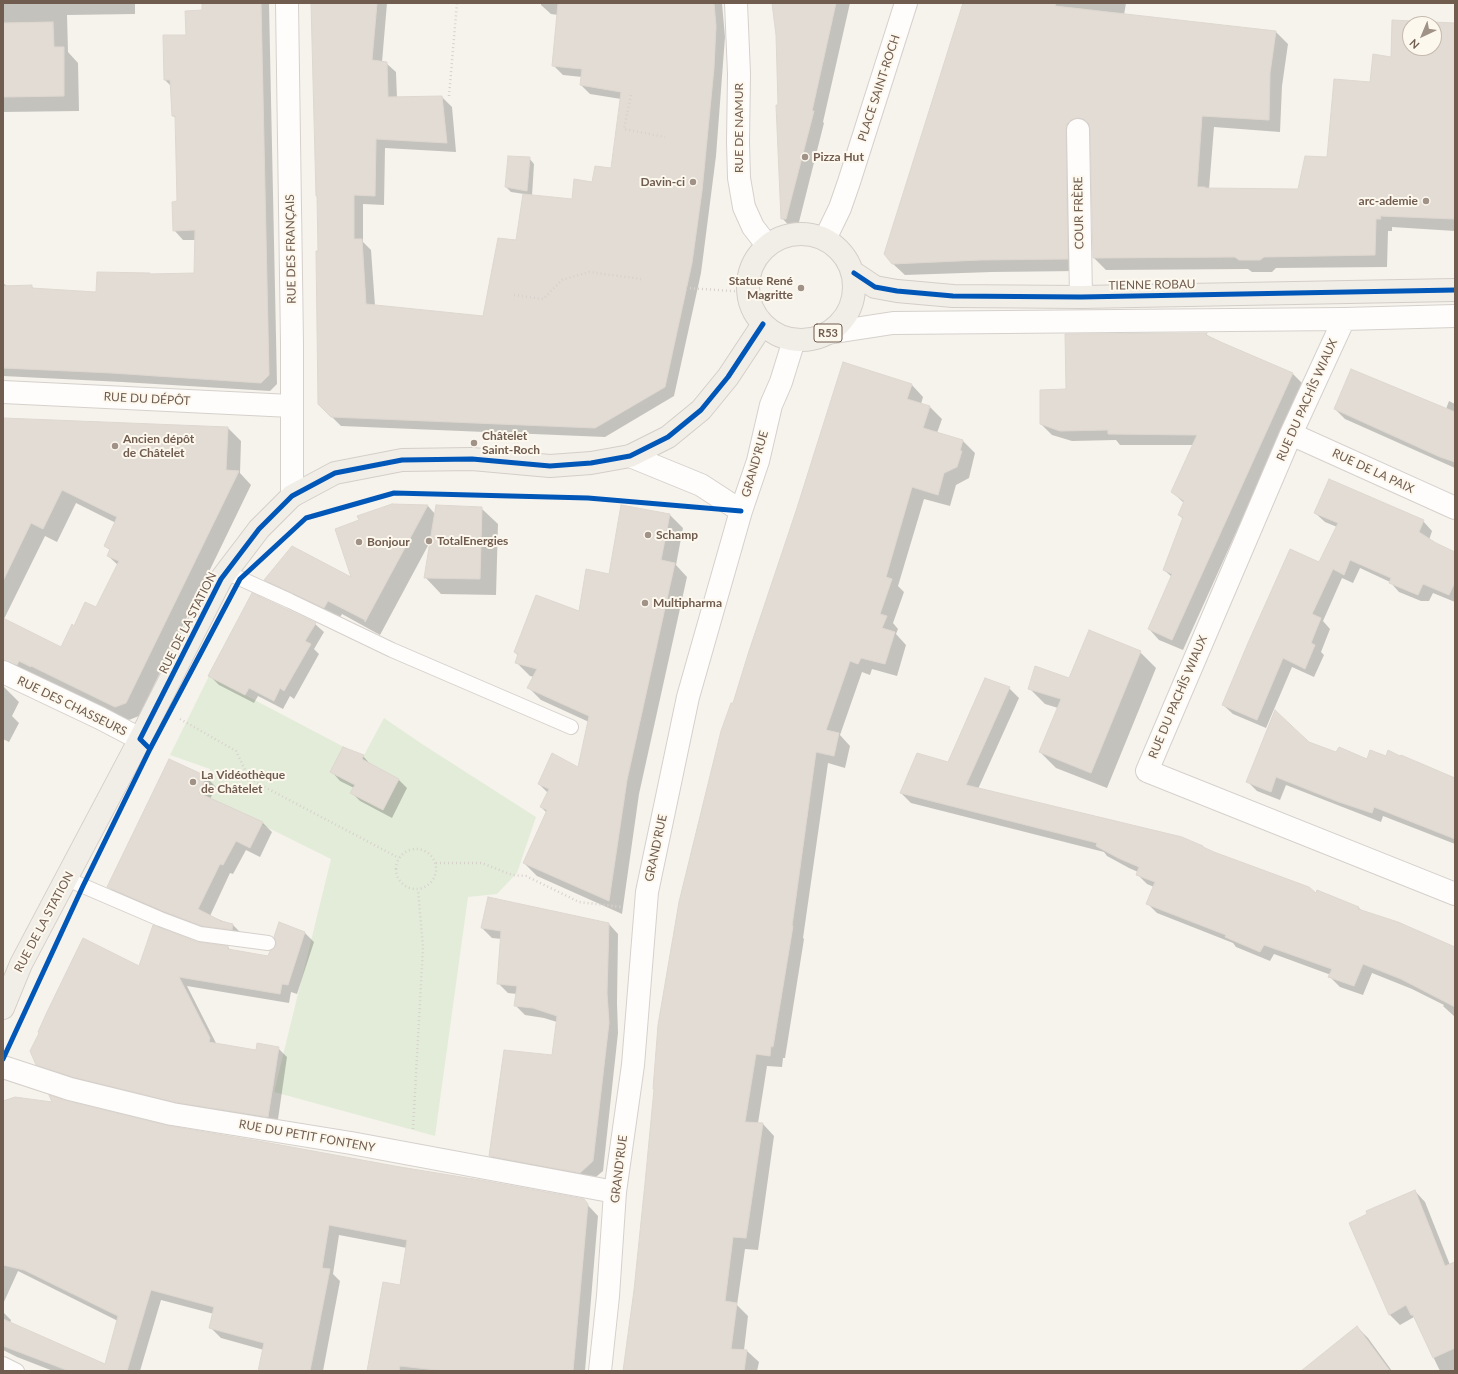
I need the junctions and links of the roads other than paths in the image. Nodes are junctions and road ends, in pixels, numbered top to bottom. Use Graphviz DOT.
graph roads {
  1 [pos="287,3"];
  2 [pos="736,3"];
  3 [pos="906,3"];
  4 [pos="1078,130"];
  5 [pos="824,239"];
  6 [pos="767,245"];
  7 [pos="854,273"];
  8 [pos="1455,290"];
  9 [pos="1081,296"];
  10 [pos="1455,316"];
  11 [pos="1344,319"];
  12 [pos="763,324"];
  13 [pos="828,333"];
  14 [pos="794,340"];
  15 [pos="3,392"];
  16 [pos="291,406"];
  17 [pos="1291,434"];
  18 [pos="630,456"];
  19 [pos="292,496"];
  20 [pos="1455,508"];
  21 [pos="741,511"];
  22 [pos="226,572"];
  23 [pos="3,672"];
  24 [pos="571,727"];
  25 [pos="140,739"];
  26 [pos="67,879"];
  27 [pos="1455,894"];
  28 [pos="268,943"];
  29 [pos="21,964"];
  30 [pos="3,980"];
  31 [pos="3,1008"];
  32 [pos="3,1067"];
  33 [pos="615,1192"];
  34 [pos="3,1364"];
  35 [pos="17,1371"];
  36 [pos="600,1371"];
  1 -- 16 [label="street, RUE DES FRANÇAIS"];
  2 -- 6 [label="street, RUE DE NAMUR"];
  3 -- 5 [label="street, PLACE SAINT-ROCH"];
  4 -- 9 [label="street, COUR FRÈRE"];
  5 -- 6 [label="main road, R53"];
  5 -- 7 [label="main road, R53"];
  6 -- 12 [label="main road, R53"];
  7 -- 9 [label="main road, TIENNE ROBAU / R53"];
  7 -- 13 [label="main road, R53"];
  8 -- 9 [label="main road, TIENNE ROBAU / R53"];
  10 -- 11 [label="street"];
  11 -- 13 [label="street"];
  11 -- 17 [label="street, RUE DU PACHÎS WIAUX"];
  12 -- 14 [label="main road, R53"];
  12 -- 18 [label="main road, RUE DE LA STATION"];
  13 -- 14 [label="main road, R53"];
  14 -- 21 [label="street, GRAND'RUE"];
  15 -- 16 [label="street, RUE DU DÉPÔT"];
  16 -- 19 [label="street, RUE DES FRANÇAIS"];
  17 -- 20 [label="street, RUE DE LA PAIX"];
  17 -- 27 [label="street, RUE DU PACHÎS WIAUX"];
  18 -- 19 [label="main road, RUE DE LA STATION"];
  18 -- 21 [label="street"];
  19 -- 22 [label="main road, RUE DE LA STATION"];
  21 -- 33 [label="street, GRAND'RUE"];
  22 -- 24 [label="lane"];
  22 -- 25 [label="main road, RUE DE LA STATION"];
  23 -- 25 [label="street, RUE DES CHASSEURS"];
  25 -- 26 [label="main road, RUE DE LA STATION"];
  26 -- 28 [label="lane"];
  26 -- 29 [label="main road, RUE DE LA STATION"];
  29 -- 30 [label="street"];
  29 -- 31 [label="main road, RUE DE LA STATION"];
  32 -- 33 [label="street, RUE DU PETIT FONTENY"];
  33 -- 36 [label="street, GRAND'RUE"];
  34 -- 35 [label="lane"];
}
